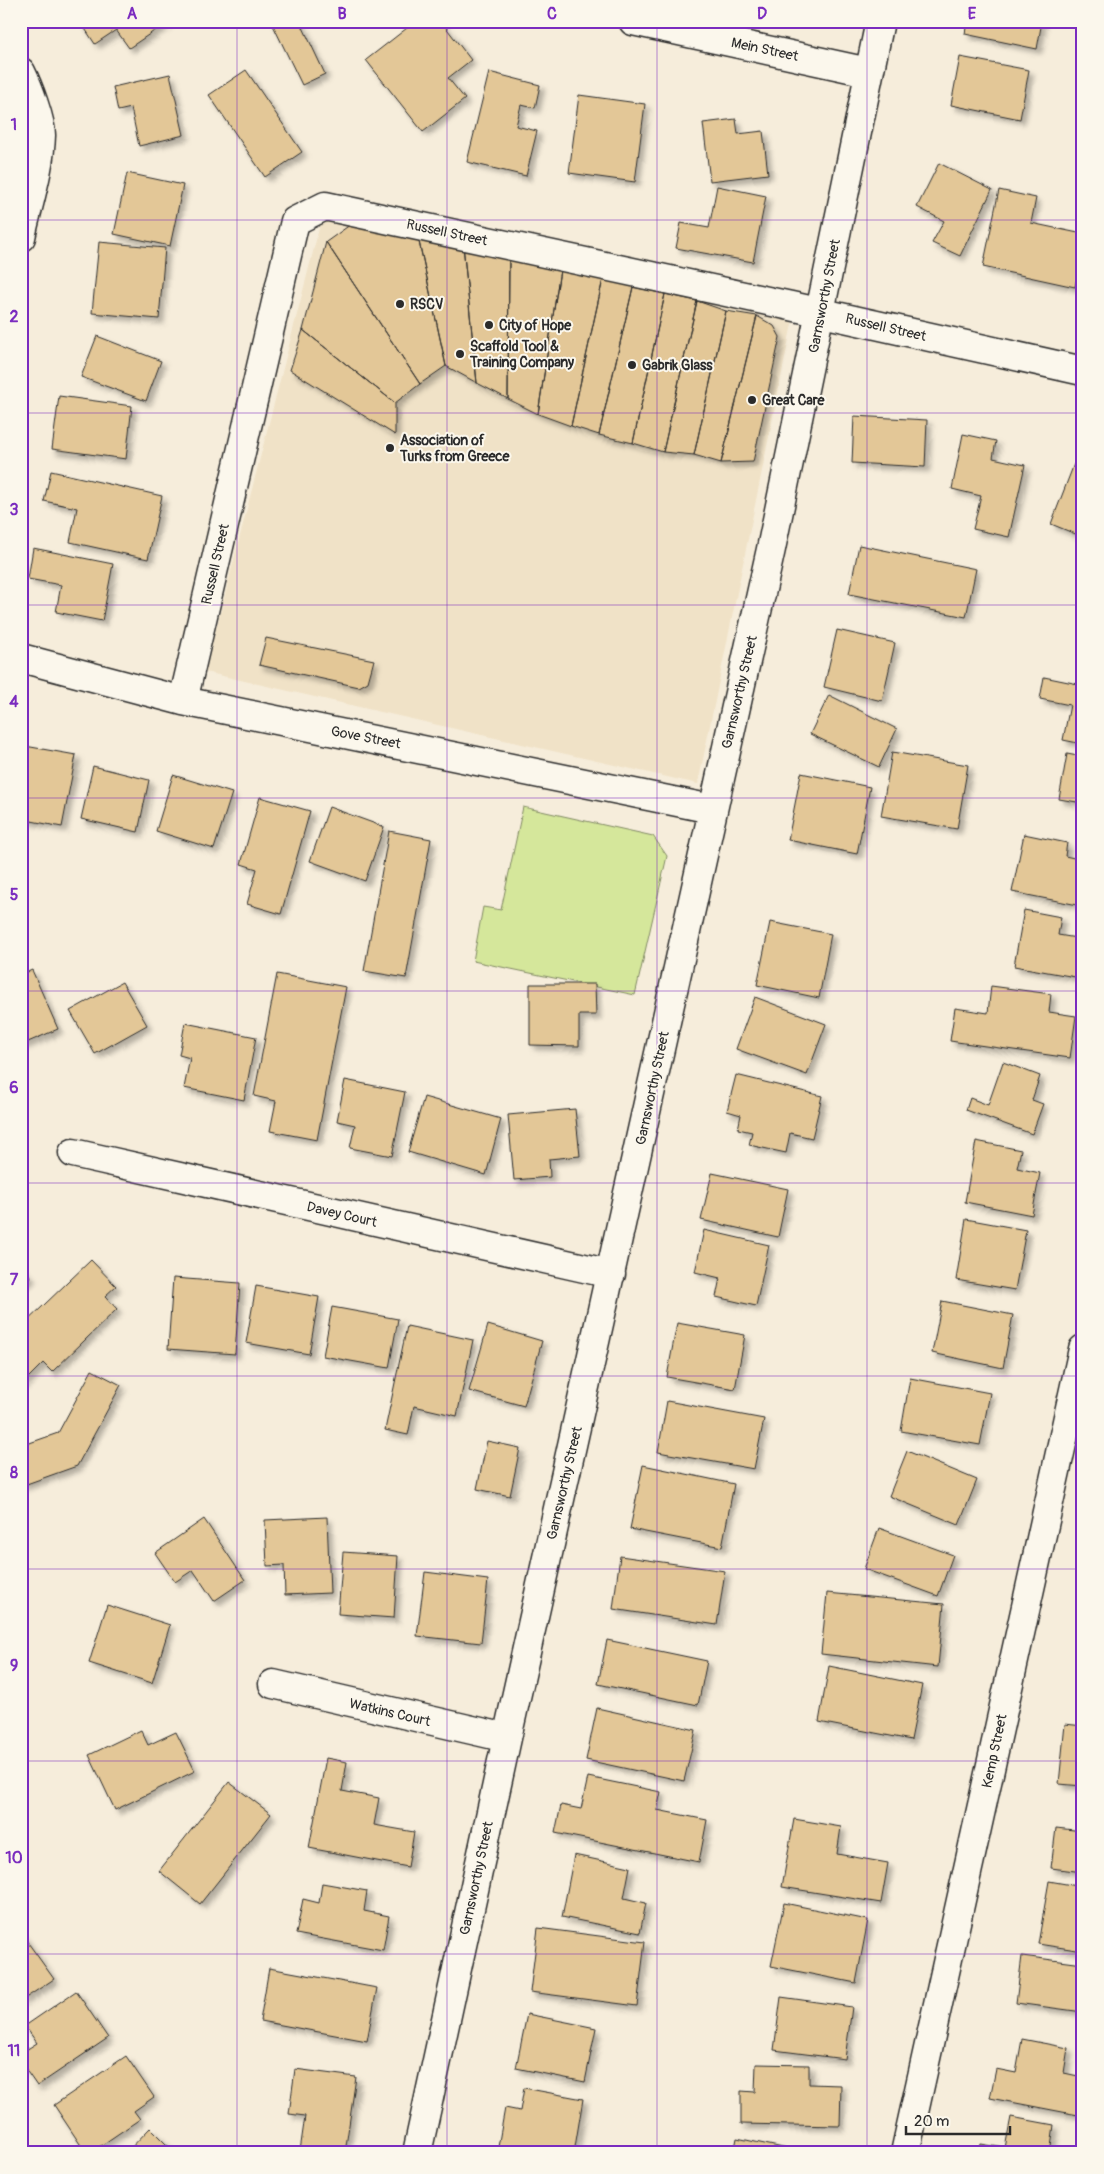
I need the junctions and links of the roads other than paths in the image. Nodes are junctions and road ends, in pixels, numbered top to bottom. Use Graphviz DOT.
graph roads {
  1 [pos="633,21"];
  2 [pos="880,21"];
  3 [pos="21,72"];
  4 [pos="868,72"];
  5 [pos="21,237"];
  6 [pos="820,312"];
  7 [pos="1083,371"];
  8 [pos="21,658"];
  9 [pos="183,701"];
  10 [pos="712,808"];
  11 [pos="73,1153"];
  12 [pos="611,1274"];
  13 [pos="1083,1349"];
  14 [pos="273,1684"];
  15 [pos="507,1738"];
  16 [pos="417,2153"];
  17 [pos="905,2153"];
  1 -- 4 [label="street, Mein Street"];
  2 -- 4 [label="street, Garnsworthy Street"];
  3 -- 5 [label="street"];
  4 -- 6 [label="street, Garnsworthy Street"];
  6 -- 7 [label="street, Russell Street"];
  6 -- 9 [label="street, Russell Street"];
  6 -- 10 [label="street, Garnsworthy Street"];
  8 -- 9 [label="street, Gove Street"];
  9 -- 10 [label="street, Gove Street"];
  10 -- 12 [label="street, Garnsworthy Street"];
  11 -- 12 [label="street, Davey Court"];
  12 -- 15 [label="street, Garnsworthy Street"];
  13 -- 17 [label="street, Kemp Street"];
  14 -- 15 [label="street, Watkins Court"];
  15 -- 16 [label="street, Garnsworthy Street"];
}
